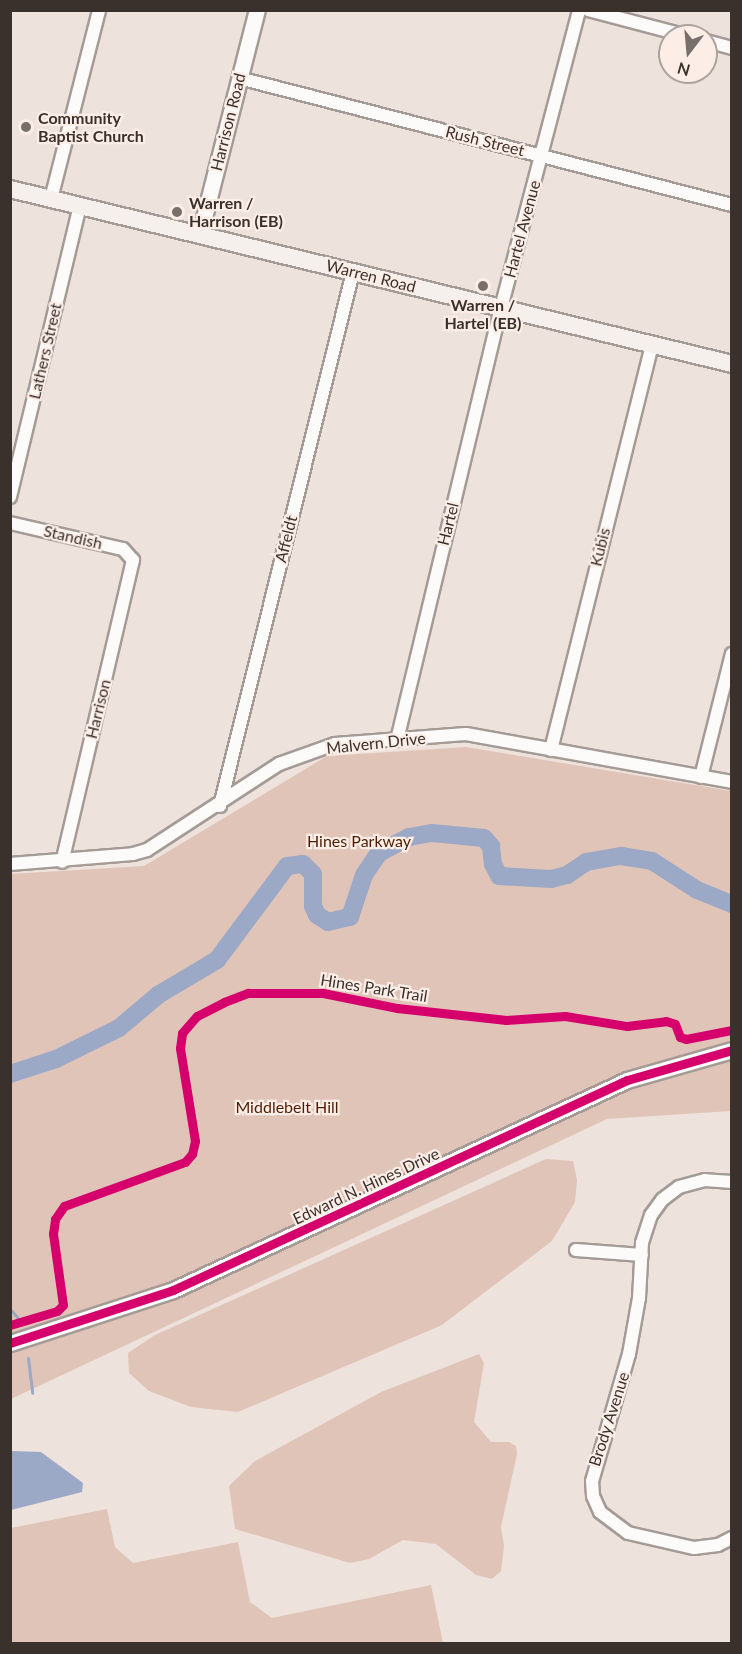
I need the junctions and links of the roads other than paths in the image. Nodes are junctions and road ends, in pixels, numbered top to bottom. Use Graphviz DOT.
graph roads {
  1 [pos="99,10"];
  2 [pos="257,10"];
  3 [pos="579,10"];
  4 [pos="588,10"];
  5 [pos="658,28"];
  6 [pos="239,78"];
  7 [pos="542,156"];
  8 [pos="10,189"];
  9 [pos="51,199"];
  10 [pos="80,205"];
  11 [pos="732,205"];
  12 [pos="200,233"];
  13 [pos="353,272"];
  14 [pos="501,308"];
  15 [pos="652,344"];
  16 [pos="732,364"];
  17 [pos="10,497"];
  18 [pos="10,523"];
  19 [pos="132,557"];
  20 [pos="732,654"];
  21 [pos="397,740"];
  22 [pos="551,750"];
  23 [pos="701,777"];
  24 [pos="732,782"];
  25 [pos="220,806"];
  26 [pos="62,862"];
  27 [pos="10,864"];
  28 [pos="732,1050"];
  29 [pos="732,1182"];
  30 [pos="576,1250"];
  31 [pos="642,1255"];
  32 [pos="10,1343"];
  33 [pos="732,1538"];
  1 -- 9 [label="street"];
  2 -- 6 [label="street, Harrison Road"];
  3 -- 7 [label="street, Hartel Avenue"];
  4 -- 5 [label="street"];
  6 -- 7 [label="street, Rush Street"];
  6 -- 12 [label="street, Harrison Road"];
  7 -- 11 [label="street, Rush Street"];
  7 -- 14 [label="street, Hartel Avenue"];
  8 -- 9 [label="main road, Warren Road"];
  9 -- 10 [label="main road, Warren Road"];
  10 -- 12 [label="main road, Warren Road"];
  10 -- 17 [label="street, Lathers Street"];
  12 -- 13 [label="main road, Warren Road"];
  13 -- 14 [label="main road, Warren Road"];
  13 -- 25 [label="street, Affeldt"];
  14 -- 15 [label="main road, Warren Road"];
  14 -- 21 [label="street, Hartel"];
  15 -- 16 [label="main road, Warren Road"];
  15 -- 22 [label="street, Kubis"];
  18 -- 19 [label="street, Standish"];
  19 -- 26 [label="street, Harrison"];
  20 -- 23 [label="street"];
  21 -- 22 [label="street, Malvern Drive"];
  21 -- 25 [label="street, Malvern Drive"];
  22 -- 23 [label="street, Malvern Drive"];
  23 -- 24 [label="street, Malvern Drive"];
  25 -- 26 [label="street, Malvern Drive"];
  26 -- 27 [label="street, Malvern Drive"];
  28 -- 32 [label="street, Edward N. Hines Drive"];
  29 -- 31 [label="street, Brody Avenue"];
  30 -- 31 [label="street"];
  31 -- 33 [label="street, Brody Avenue"];
}
